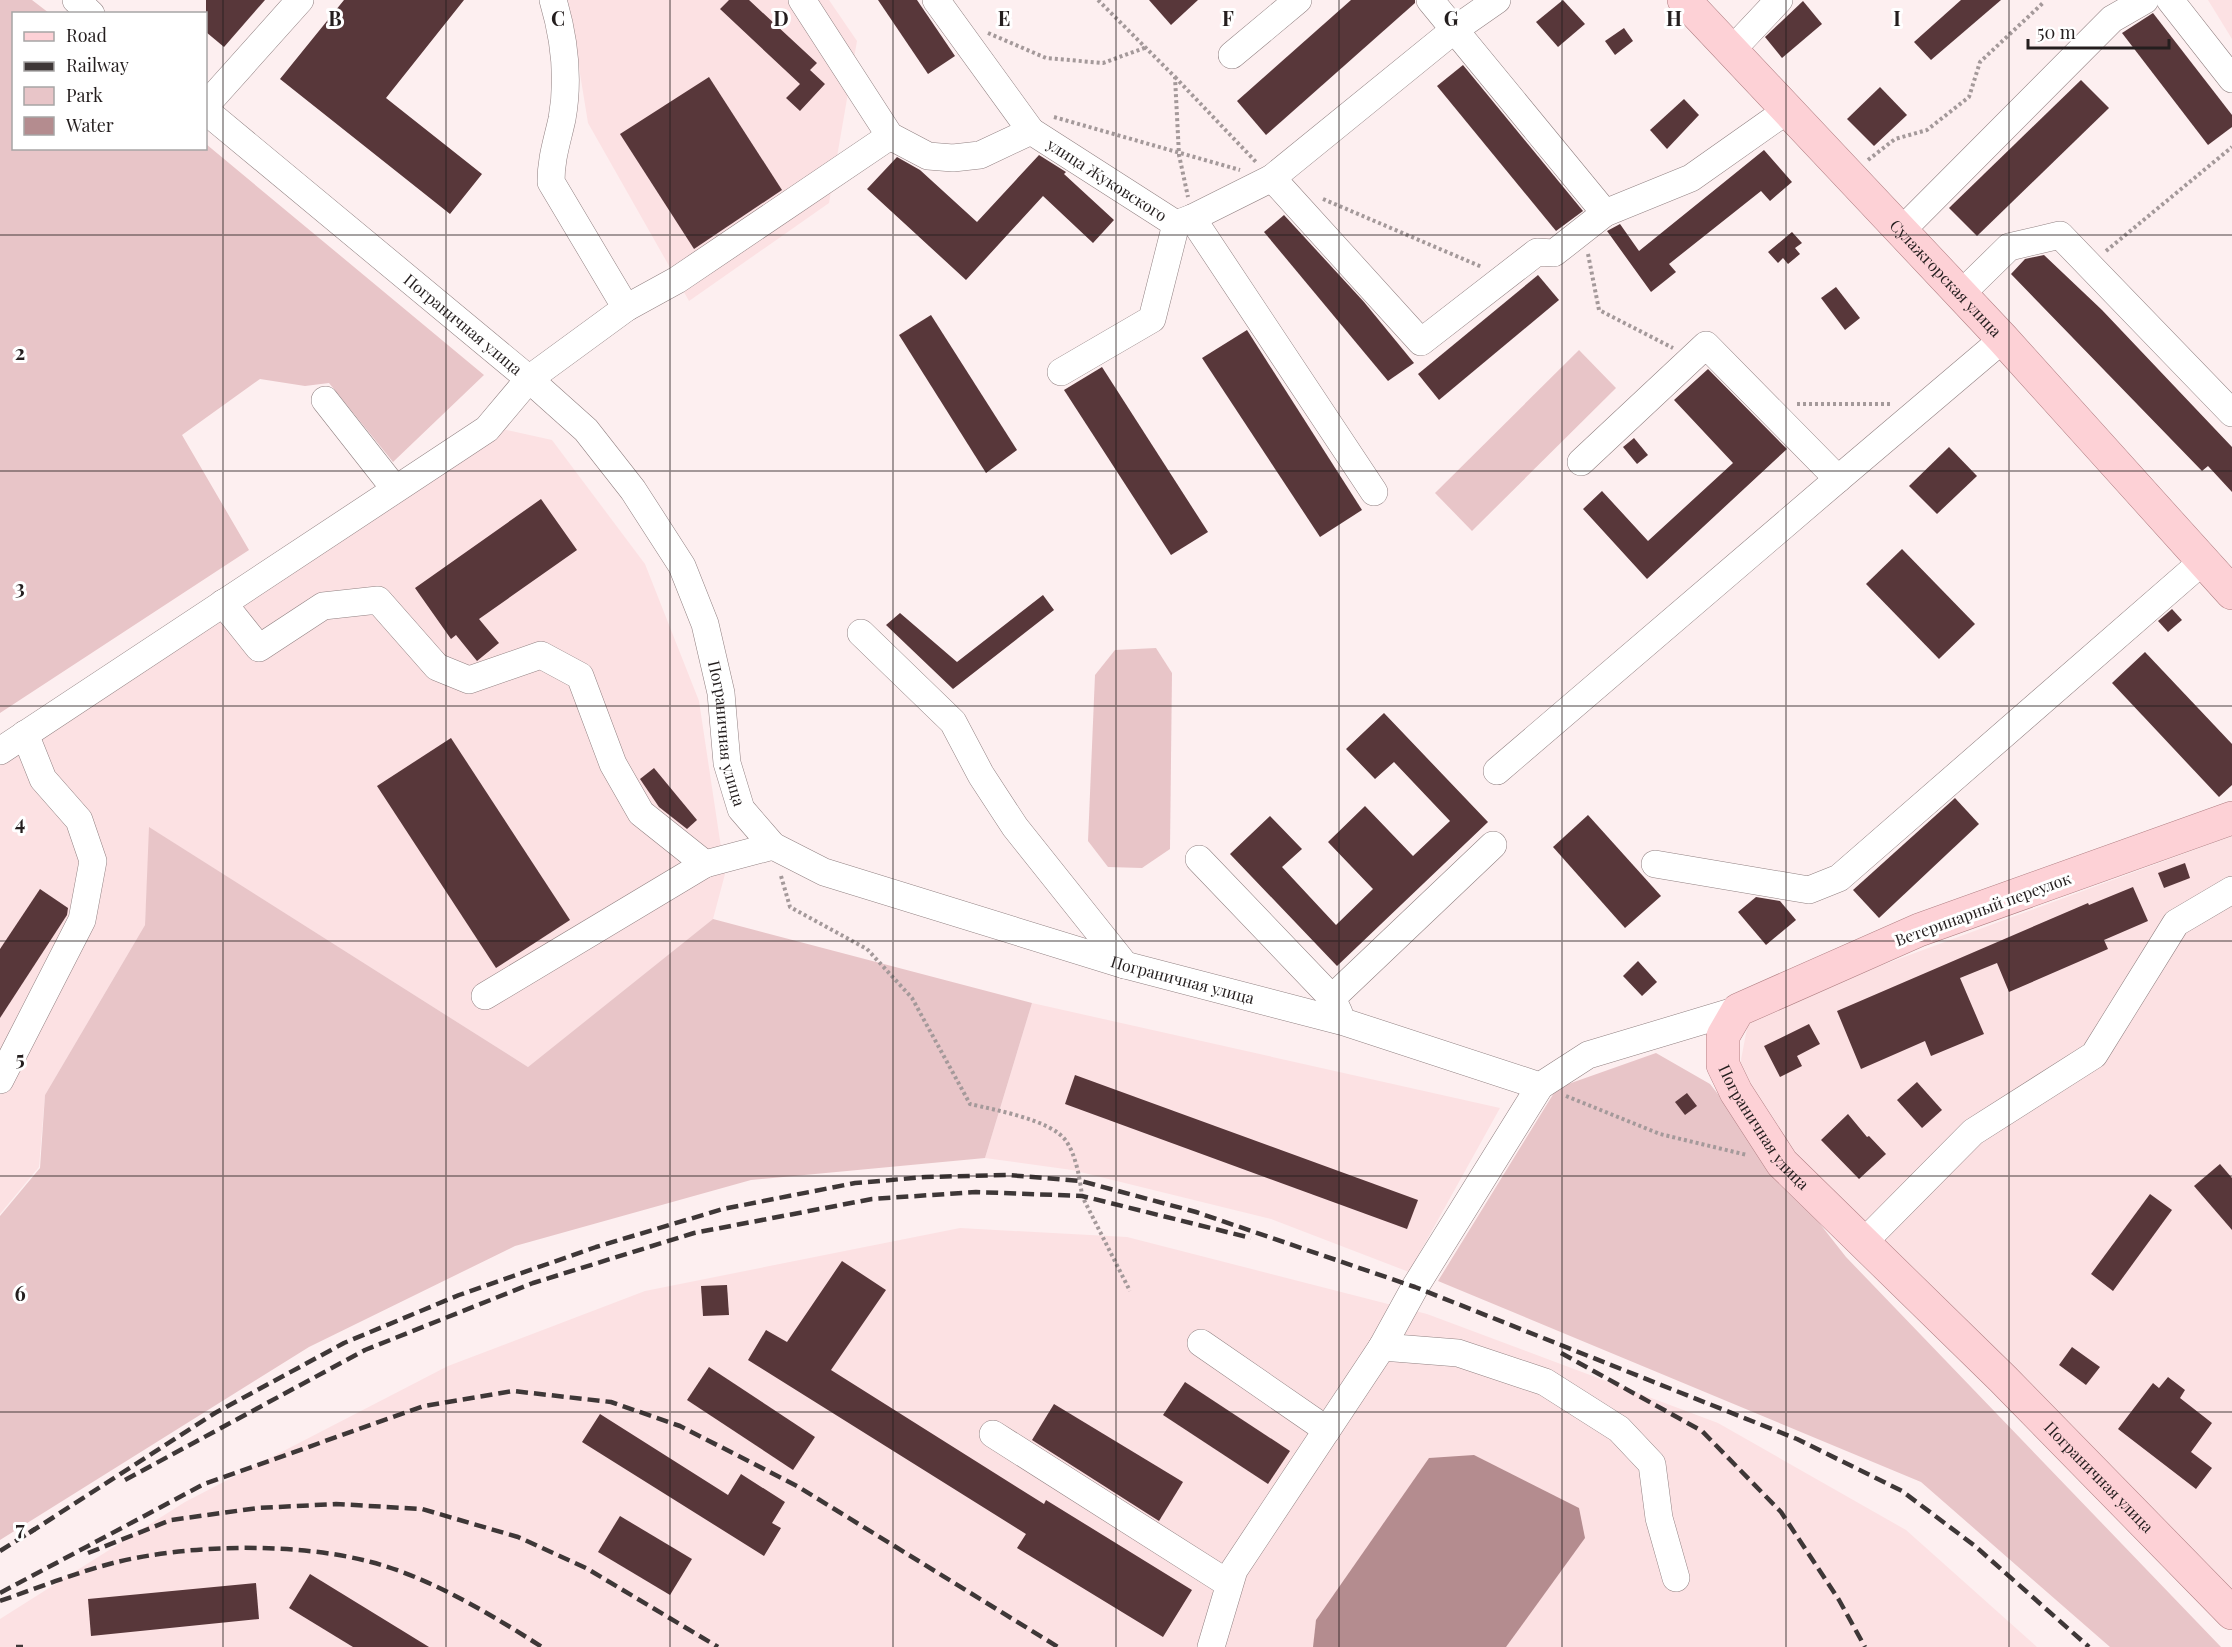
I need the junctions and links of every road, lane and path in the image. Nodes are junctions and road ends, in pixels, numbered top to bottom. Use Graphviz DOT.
graph roads {
  1 [pos="76,0"];
  2 [pos="300,0"];
  3 [pos="553,0"];
  4 [pos="802,0"];
  5 [pos="1098,0"];
  6 [pos="1298,0"];
  7 [pos="1430,0"];
  8 [pos="1497,0"];
  9 [pos="1684,0"];
  10 [pos="1779,0"];
  11 [pos="2145,0"];
  12 [pos="2170,0"];
  13 [pos="2044,2"];
  14 [pos="942,8"];
  15 [pos="90,12"];
  16 [pos="1454,30"];
  17 [pos="1147,47"];
  18 [pos="1731,51"];
  19 [pos="1232,55"];
  20 [pos="1175,77"];
  21 [pos="2232,79"];
  22 [pos="207,104"];
  23 [pos="1786,111"];
  24 [pos="207,112"];
  25 [pos="1031,131"];
  26 [pos="890,136"];
  27 [pos="2232,147"];
  28 [pos="1849,176"];
  29 [pos="1272,178"];
  30 [pos="1605,213"];
  31 [pos="1184,221"];
  32 [pos="1583,231"];
  33 [pos="1900,232"];
  34 [pos="2089,265"];
  35 [pos="1960,295"];
  36 [pos="626,308"];
  37 [pos="2003,339"];
  38 [pos="1692,357"];
  39 [pos="1061,372"];
  40 [pos="529,379"];
  41 [pos="325,400"];
  42 [pos="1764,404"];
  43 [pos="1925,404"];
  44 [pos="2232,413"];
  45 [pos="1581,462"];
  46 [pos="1838,478"];
  47 [pos="395,489"];
  48 [pos="1374,492"];
  49 [pos="2203,561"];
  50 [pos="2230,586"];
  51 [pos="223,603"];
  52 [pos="861,633"];
  53 [pos="26,734"];
  54 [pos="0,751"];
  55 [pos="1497,771"];
  56 [pos="2232,818"];
  57 [pos="1493,845"];
  58 [pos="773,846"];
  59 [pos="1199,859"];
  60 [pos="705,864"];
  61 [pos="1656,864"];
  62 [pos="2232,890"];
  63 [pos="1125,965"];
  64 [pos="485,996"];
  65 [pos="1338,1010"];
  66 [pos="1738,1010"];
  67 [pos="3,1071"];
  68 [pos="1540,1086"];
  69 [pos="1782,1163"];
  70 [pos="1863,1243"];
  71 [pos="1130,1291"];
  72 [pos="1201,1343"];
  73 [pos="1382,1347"];
  74 [pos="1327,1430"];
  75 [pos="993,1434"];
  76 [pos="1676,1578"];
  77 [pos="1229,1584"];
  78 [pos="2232,1613"];
  79 [pos="1210,1647"];
  1 -- 15 [label="street"];
  2 -- 22 [label="street"];
  3 -- 36 [label="street"];
  4 -- 26 [label="street, улица Жуковского"];
  5 -- 17 [label="path"];
  6 -- 19 [label="street"];
  7 -- 16 [label="street"];
  8 -- 16 [label="street, улица Жуковского"];
  9 -- 18 [label="main road, Сулажгорская улица"];
  10 -- 18 [label="street"];
  11 -- 33 [label="street"];
  12 -- 21 [label="street"];
  13 -- 28 [label="path"];
  14 -- 17 [label="path"];
  14 -- 25 [label="street"];
  16 -- 29 [label="street, улица Жуковского"];
  16 -- 30 [label="street"];
  17 -- 20 [label="path"];
  18 -- 23 [label="main road, Сулажгорская улица"];
  20 -- 29 [label="path"];
  20 -- 31 [label="path"];
  23 -- 28 [label="main road, Сулажгорская улица"];
  23 -- 30 [label="street"];
  24 -- 40 [label="street, Пограничная улица"];
  25 -- 26 [label="street, улица Жуковского"];
  25 -- 31 [label="street, улица Жуковского"];
  26 -- 36 [label="street"];
  27 -- 34 [label="path"];
  28 -- 33 [label="main road, Сулажгорская улица"];
  29 -- 31 [label="street, улица Жуковского"];
  29 -- 32 [label="street"];
  30 -- 32 [label="street"];
  31 -- 39 [label="street"];
  31 -- 48 [label="street"];
  32 -- 38 [label="path"];
  33 -- 35 [label="main road, Сулажгорская улица"];
  34 -- 35 [label="street"];
  34 -- 44 [label="street"];
  35 -- 37 [label="main road, Сулажгорская улица"];
  36 -- 40 [label="street"];
  37 -- 43 [label="street"];
  37 -- 49 [label="main road, Сулажгорская улица"];
  38 -- 42 [label="street"];
  38 -- 45 [label="street"];
  40 -- 47 [label="street"];
  40 -- 58 [label="street, Пограничная улица"];
  41 -- 47 [label="street"];
  42 -- 43 [label="path"];
  42 -- 46 [label="street"];
  43 -- 46 [label="street"];
  46 -- 55 [label="street"];
  47 -- 51 [label="street"];
  49 -- 50 [label="main road, Сулажгорская улица"];
  49 -- 61 [label="street"];
  51 -- 53 [label="street"];
  51 -- 60 [label="street"];
  52 -- 63 [label="street"];
  53 -- 54 [label="street"];
  53 -- 67 [label="street"];
  56 -- 66 [label="main road, Ветеринарный переулок"];
  57 -- 65 [label="street"];
  58 -- 60 [label="street"];
  58 -- 63 [label="street, Пограничная улица"];
  58 -- 71 [label="path"];
  59 -- 65 [label="street"];
  60 -- 64 [label="street"];
  62 -- 70 [label="street"];
  63 -- 65 [label="street, Пограничная улица"];
  65 -- 68 [label="street, Пограничная улица"];
  66 -- 68 [label="street"];
  66 -- 69 [label="main road, Пограничная улица"];
  68 -- 69 [label="path"];
  68 -- 73 [label="street"];
  69 -- 70 [label="main road, Пограничная улица"];
  70 -- 78 [label="main road, Пограничная улица"];
  72 -- 74 [label="street"];
  73 -- 74 [label="street"];
  73 -- 76 [label="street"];
  74 -- 77 [label="street"];
  75 -- 77 [label="street"];
  77 -- 79 [label="street"];
}
